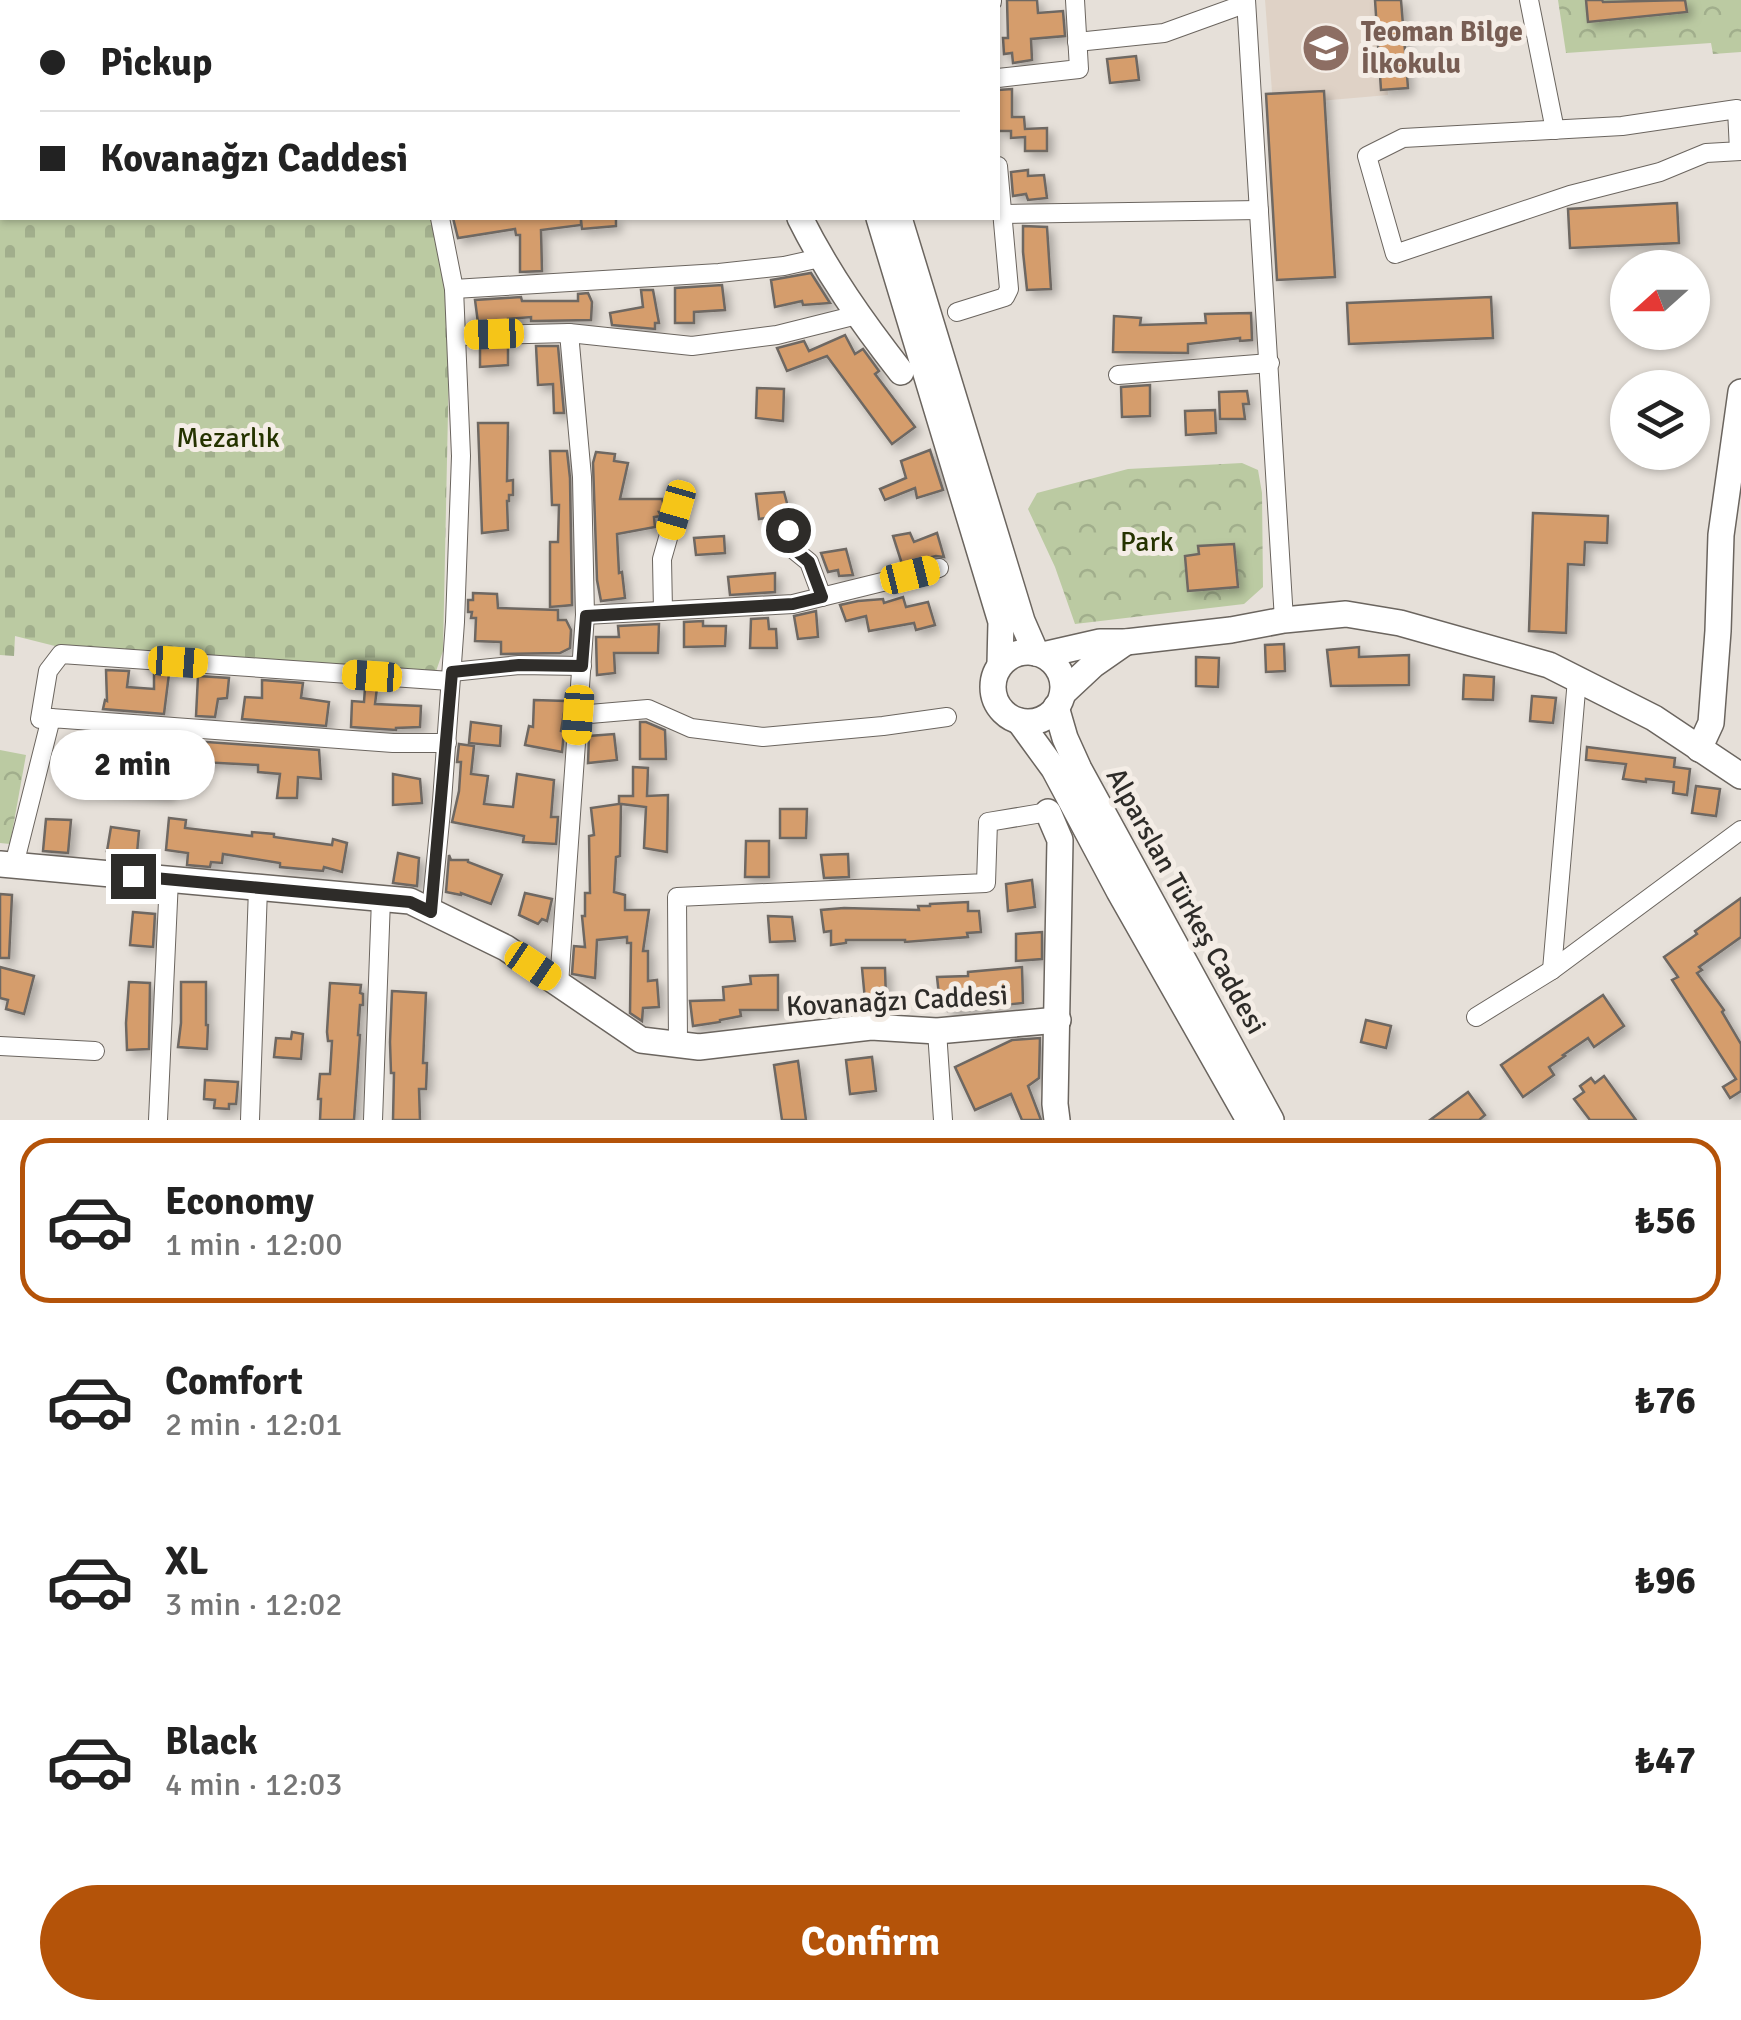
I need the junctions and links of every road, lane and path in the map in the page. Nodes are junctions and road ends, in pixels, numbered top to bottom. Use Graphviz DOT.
graph roads {
  1 [pos="1075,0"];
  2 [pos="1530,0"];
  3 [pos="1246,3"];
  4 [pos="1077,42"];
  5 [pos="1000,78"];
  6 [pos="1555,130"];
  7 [pos="1740,151"];
  8 [pos="1000,185"];
  9 [pos="1260,210"];
  10 [pos="1003,214"];
  11 [pos="440,220"];
  12 [pos="801,220"];
  13 [pos="890,221"];
  14 [pos="820,258"];
  15 [pos="454,289"];
  16 [pos="956,312"];
  17 [pos="857,315"];
  18 [pos="568,333"];
  19 [pos="456,336"];
  20 [pos="1270,363"];
  21 [pos="901,372"];
  22 [pos="1118,375"];
  23 [pos="1740,404"];
  24 [pos="676,510"];
  25 [pos="784,520"];
  26 [pos="939,568"];
  27 [pos="822,597"];
  28 [pos="663,611"];
  29 [pos="586,616"];
  30 [pos="1284,620"];
  31 [pos="1126,642"];
  32 [pos="1039,654"];
  33 [pos="1000,664"];
  34 [pos="582,666"];
  35 [pos="451,676"];
  36 [pos="1577,680"];
  37 [pos="1059,700"];
  38 [pos="578,715"];
  39 [pos="946,717"];
  40 [pos="51,718"];
  41 [pos="1019,721"];
  42 [pos="446,743"];
  43 [pos="1699,749"];
  44 [pos="1741,776"];
  45 [pos="1048,812"];
  46 [pos="1741,830"];
  47 [pos="7,864"];
  48 [pos="168,879"];
  49 [pos="258,888"];
  50 [pos="381,899"];
  51 [pos="431,912"];
  52 [pos="1552,970"];
  53 [pos="559,984"];
  54 [pos="1476,1018"];
  55 [pos="1058,1020"];
  56 [pos="937,1031"];
  57 [pos="678,1044"];
  58 [pos="0,1046"];
  59 [pos="95,1051"];
  60 [pos="158,1120"];
  61 [pos="250,1120"];
  62 [pos="373,1120"];
  63 [pos="943,1120"];
  64 [pos="1057,1120"];
  65 [pos="1249,1120"];
  66 [pos="1271,1120"];
  1 -- 4 [label="street"];
  2 -- 6 [label="street"];
  3 -- 4 [label="street"];
  3 -- 9 [label="street"];
  4 -- 5 [label="street"];
  6 -- 7 [label="street"];
  6 -- 7 [label="street"];
  8 -- 10 [label="street"];
  9 -- 10 [label="street"];
  9 -- 20 [label="street"];
  10 -- 16 [label="street"];
  11 -- 15 [label="street"];
  12 -- 14 [label="street"];
  13 -- 32 [label="street"];
  13 -- 33 [label="street"];
  14 -- 15 [label="street"];
  14 -- 17 [label="street"];
  15 -- 19 [label="street"];
  17 -- 18 [label="street"];
  17 -- 21 [label="street"];
  18 -- 19 [label="street"];
  18 -- 29 [label="street"];
  19 -- 35 [label="street"];
  20 -- 22 [label="street"];
  20 -- 30 [label="street"];
  23 -- 43 [label="street"];
  24 -- 28 [label="street"];
  25 -- 27 [label="street"];
  26 -- 27 [label="street"];
  27 -- 28 [label="street"];
  28 -- 29 [label="street"];
  29 -- 34 [label="street"];
  30 -- 31 [label="street"];
  30 -- 36 [label="street"];
  31 -- 32 [label="street"];
  31 -- 37 [label="street"];
  32 -- 33 [label="street"];
  32 -- 37 [label="street"];
  33 -- 41 [label="street"];
  34 -- 35 [label="street"];
  34 -- 38 [label="street"];
  35 -- 40 [label="street"];
  35 -- 42 [label="street"];
  36 -- 43 [label="street"];
  36 -- 52 [label="street"];
  37 -- 41 [label="street"];
  37 -- 66 [label="street, Alparslan Türkeş Caddesi"];
  38 -- 39 [label="street"];
  38 -- 53 [label="street"];
  40 -- 42 [label="street"];
  40 -- 47 [label="street"];
  41 -- 65 [label="street, Alparslan Türkeş Caddesi"];
  42 -- 51 [label="street"];
  43 -- 44 [label="street"];
  45 -- 55 [label="street"];
  45 -- 57 [label="street"];
  46 -- 52 [label="street"];
  47 -- 48 [label="street, Kovanağzı Caddesi"];
  48 -- 49 [label="street, Kovanağzı Caddesi"];
  48 -- 60 [label="street"];
  49 -- 50 [label="street, Kovanağzı Caddesi"];
  49 -- 61 [label="street"];
  50 -- 51 [label="street, Kovanağzı Caddesi"];
  50 -- 62 [label="street"];
  51 -- 53 [label="street, Kovanağzı Caddesi"];
  52 -- 54 [label="street"];
  53 -- 57 [label="street, Kovanağzı Caddesi"];
  55 -- 56 [label="street, Kovanağzı Caddesi"];
  55 -- 64 [label="street"];
  56 -- 57 [label="street, Kovanağzı Caddesi"];
  56 -- 63 [label="street"];
  58 -- 59 [label="street"];
}
